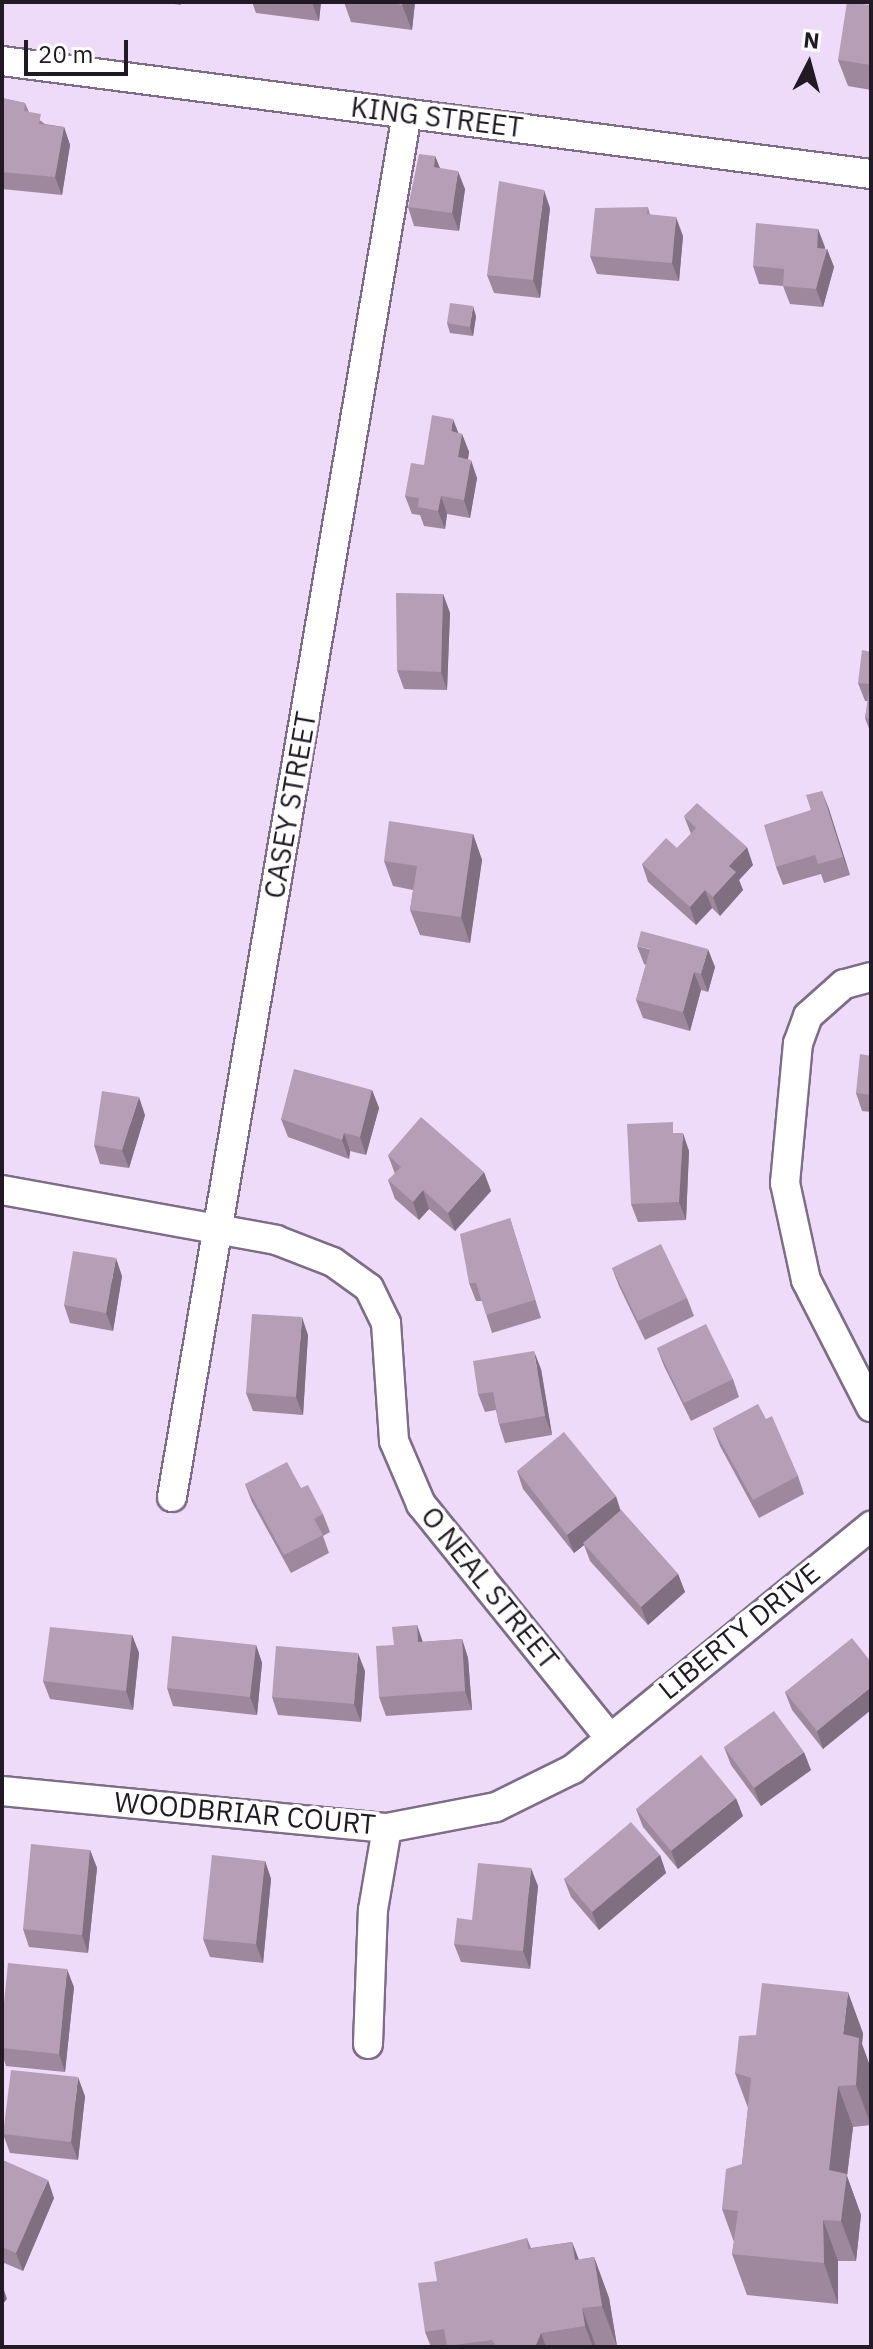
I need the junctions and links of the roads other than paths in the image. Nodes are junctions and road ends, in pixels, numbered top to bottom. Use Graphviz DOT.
graph roads {
  1 [pos="2,61"];
  2 [pos="407,114"];
  3 [pos="871,174"];
  4 [pos="871,977"];
  5 [pos="2,1190"];
  6 [pos="218,1225"];
  7 [pos="871,1407"];
  8 [pos="172,1497"];
  9 [pos="871,1526"];
  10 [pos="609,1737"];
  11 [pos="2,1791"];
  12 [pos="387,1828"];
  13 [pos="368,2044"];
  1 -- 2 [label="street, KING STREET"];
  2 -- 3 [label="street, KING STREET"];
  2 -- 6 [label="street, CASEY STREET"];
  4 -- 7 [label="street"];
  5 -- 6 [label="street, O NEAL STREET"];
  6 -- 8 [label="street, CASEY STREET"];
  6 -- 10 [label="street, O NEAL STREET"];
  9 -- 10 [label="street, LIBERTY DRIVE"];
  10 -- 12 [label="street, WOODBRIAR COURT"];
  11 -- 12 [label="street, WOODBRIAR COURT"];
  12 -- 13 [label="street"];
}
